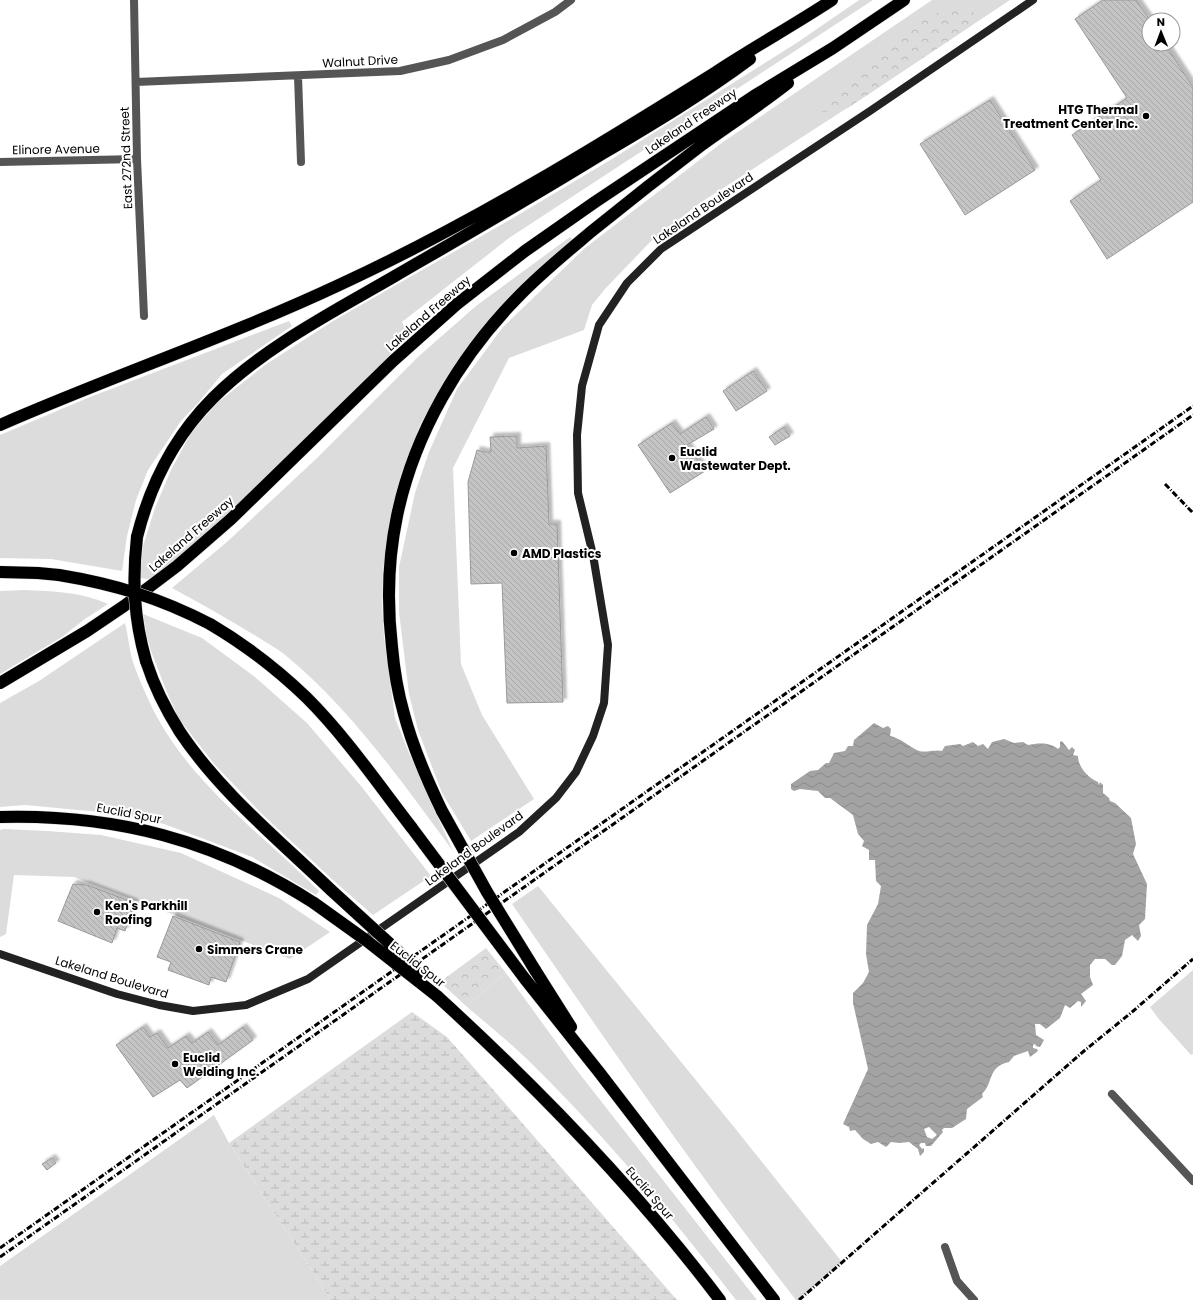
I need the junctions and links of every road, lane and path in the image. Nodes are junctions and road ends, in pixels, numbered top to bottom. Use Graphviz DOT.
graph roads {
  1 [pos="134,0"];
  2 [pos="571,0"];
  3 [pos="832,0"];
  4 [pos="904,0"];
  5 [pos="1033,0"];
  6 [pos="812,13"];
  7 [pos="832,48"];
  8 [pos="298,76"];
  9 [pos="136,82"];
  10 [pos="137,159"];
  11 [pos="0,162"];
  12 [pos="301,162"];
  13 [pos="144,316"];
  14 [pos="0,425"];
  15 [pos="0,572"];
  16 [pos="0,683"];
  17 [pos="0,817"];
  18 [pos="0,954"];
  19 [pos="437,996"];
  20 [pos="599,1072"];
  21 [pos="1112,1094"];
  22 [pos="1193,1181"];
  23 [pos="944,1247"];
  24 [pos="718,1297"];
  25 [pos="774,1300"];
  26 [pos="974,1300"];
  1 -- 9 [label="street, East 272nd Street"];
  2 -- 8 [label="street, Walnut Drive"];
  3 -- 6 [label="highway"];
  4 -- 7 [label="highway, Lakeland Freeway"];
  5 -- 18 [label="street, Lakeland Boulevard"];
  6 -- 14 [label="highway"];
  6 -- 19 [label="highway, bridge"];
  7 -- 16 [label="highway, Lakeland Freeway"];
  7 -- 20 [label="highway, bridge"];
  8 -- 9 [label="street, Walnut Drive"];
  8 -- 12 [label="street"];
  9 -- 10 [label="street, East 272nd Street"];
  10 -- 11 [label="street, Elinore Avenue"];
  10 -- 13 [label="street, East 272nd Street"];
  15 -- 20 [label="highway, bridge"];
  17 -- 19 [label="highway, Euclid Spur, bridge"];
  19 -- 24 [label="highway, Euclid Spur"];
  20 -- 25 [label="highway"];
  21 -- 22 [label="street"];
  23 -- 26 [label="street"];
}
